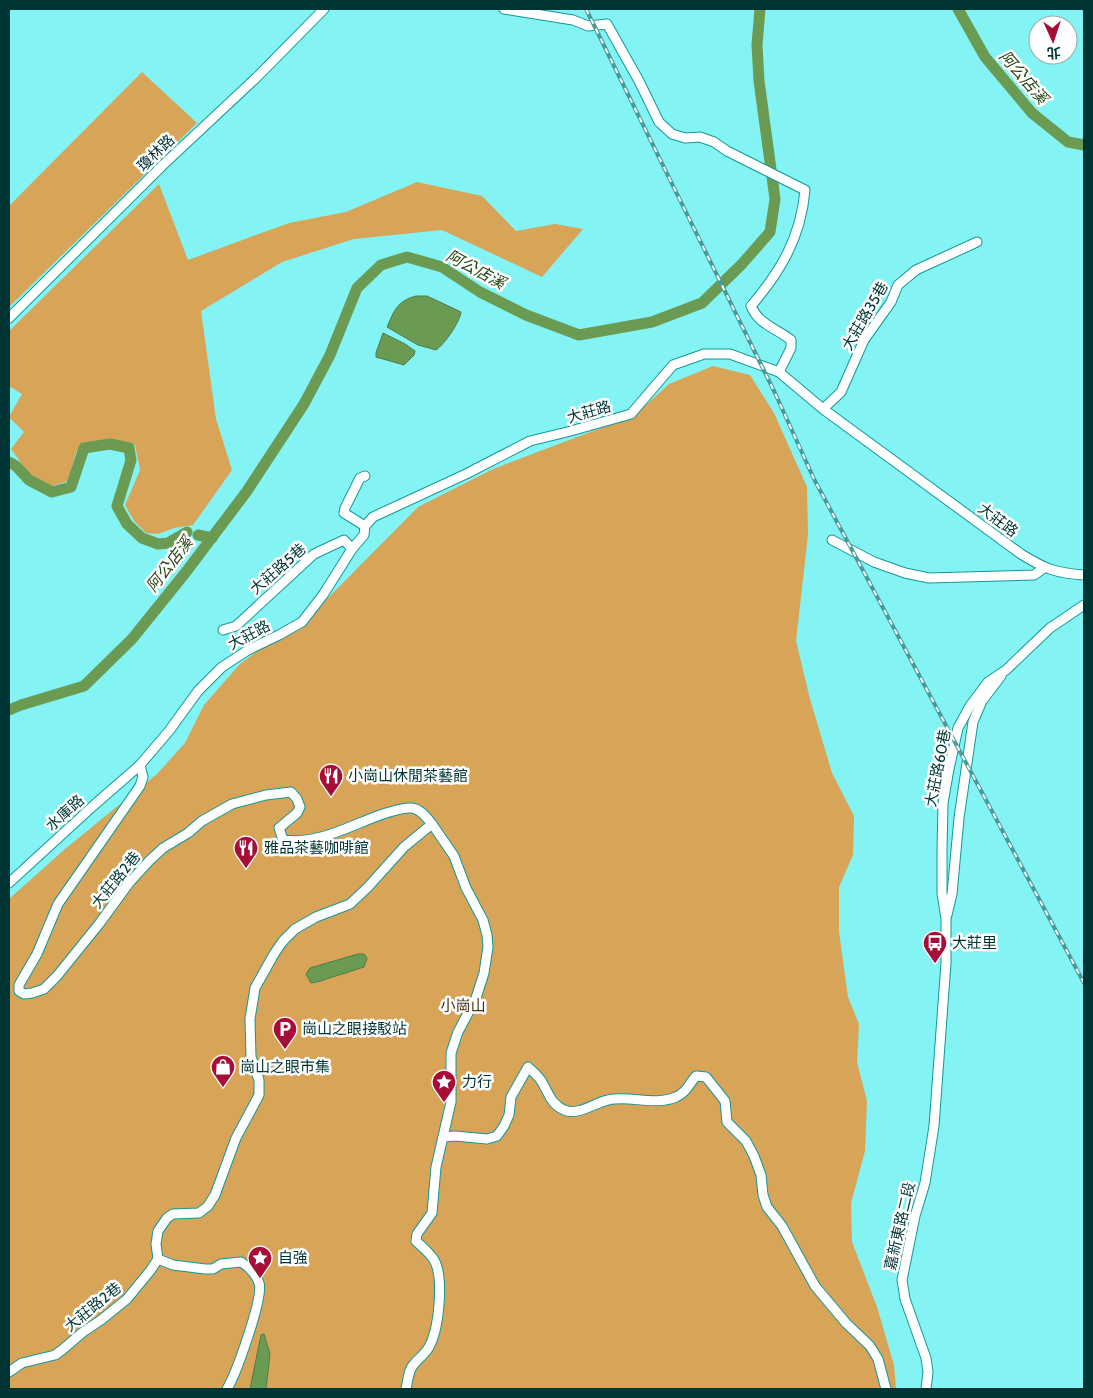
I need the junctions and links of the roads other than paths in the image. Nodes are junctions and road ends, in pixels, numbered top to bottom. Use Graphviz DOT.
graph roads {
  1 [pos="324,9"];
  2 [pos="504,9"];
  3 [pos="976,242"];
  4 [pos="9,318"];
  5 [pos="779,372"];
  6 [pos="823,409"];
  7 [pos="365,476"];
  8 [pos="365,526"];
  9 [pos="832,540"];
  10 [pos="352,549"];
  11 [pos="1044,568"];
  12 [pos="1084,575"];
  13 [pos="1084,606"];
  14 [pos="224,630"];
  15 [pos="1006,670"];
  16 [pos="140,765"];
  17 [pos="432,824"];
  18 [pos="9,883"];
  19 [pos="946,919"];
  20 [pos="934,1126"];
  21 [pos="444,1137"];
  22 [pos="158,1259"];
  23 [pos="9,1372"];
  24 [pos="227,1389"];
  25 [pos="406,1389"];
  26 [pos="886,1389"];
  27 [pos="926,1389"];
  1 -- 4 [label="street, 瓊林路"];
  2 -- 5 [label="street"];
  3 -- 6 [label="street, 大莊路35巷"];
  5 -- 6 [label="street, 大莊路"];
  5 -- 8 [label="street, 大莊路"];
  6 -- 11 [label="street, 大莊路"];
  7 -- 8 [label="street"];
  8 -- 10 [label="street, 大莊路"];
  9 -- 11 [label="street"];
  10 -- 14 [label="street, 大莊路5巷"];
  10 -- 16 [label="street, 大莊路"];
  11 -- 12 [label="street, 大莊路"];
  13 -- 15 [label="street, 大莊路60巷"];
  15 -- 19 [label="street, 大莊路60巷"];
  15 -- 19 [label="street, 大莊路60巷"];
  16 -- 17 [label="street, 大莊路2巷"];
  16 -- 18 [label="street, 水庫路"];
  17 -- 21 [label="street, 大莊路2巷"];
  17 -- 22 [label="street"];
  19 -- 20 [label="street, 大莊路60巷"];
  20 -- 27 [label="street, 嘉新東路二段"];
  21 -- 25 [label="street, 大莊路2巷"];
  21 -- 26 [label="street"];
  22 -- 23 [label="street, 大莊路2巷"];
  22 -- 24 [label="street"];
}
